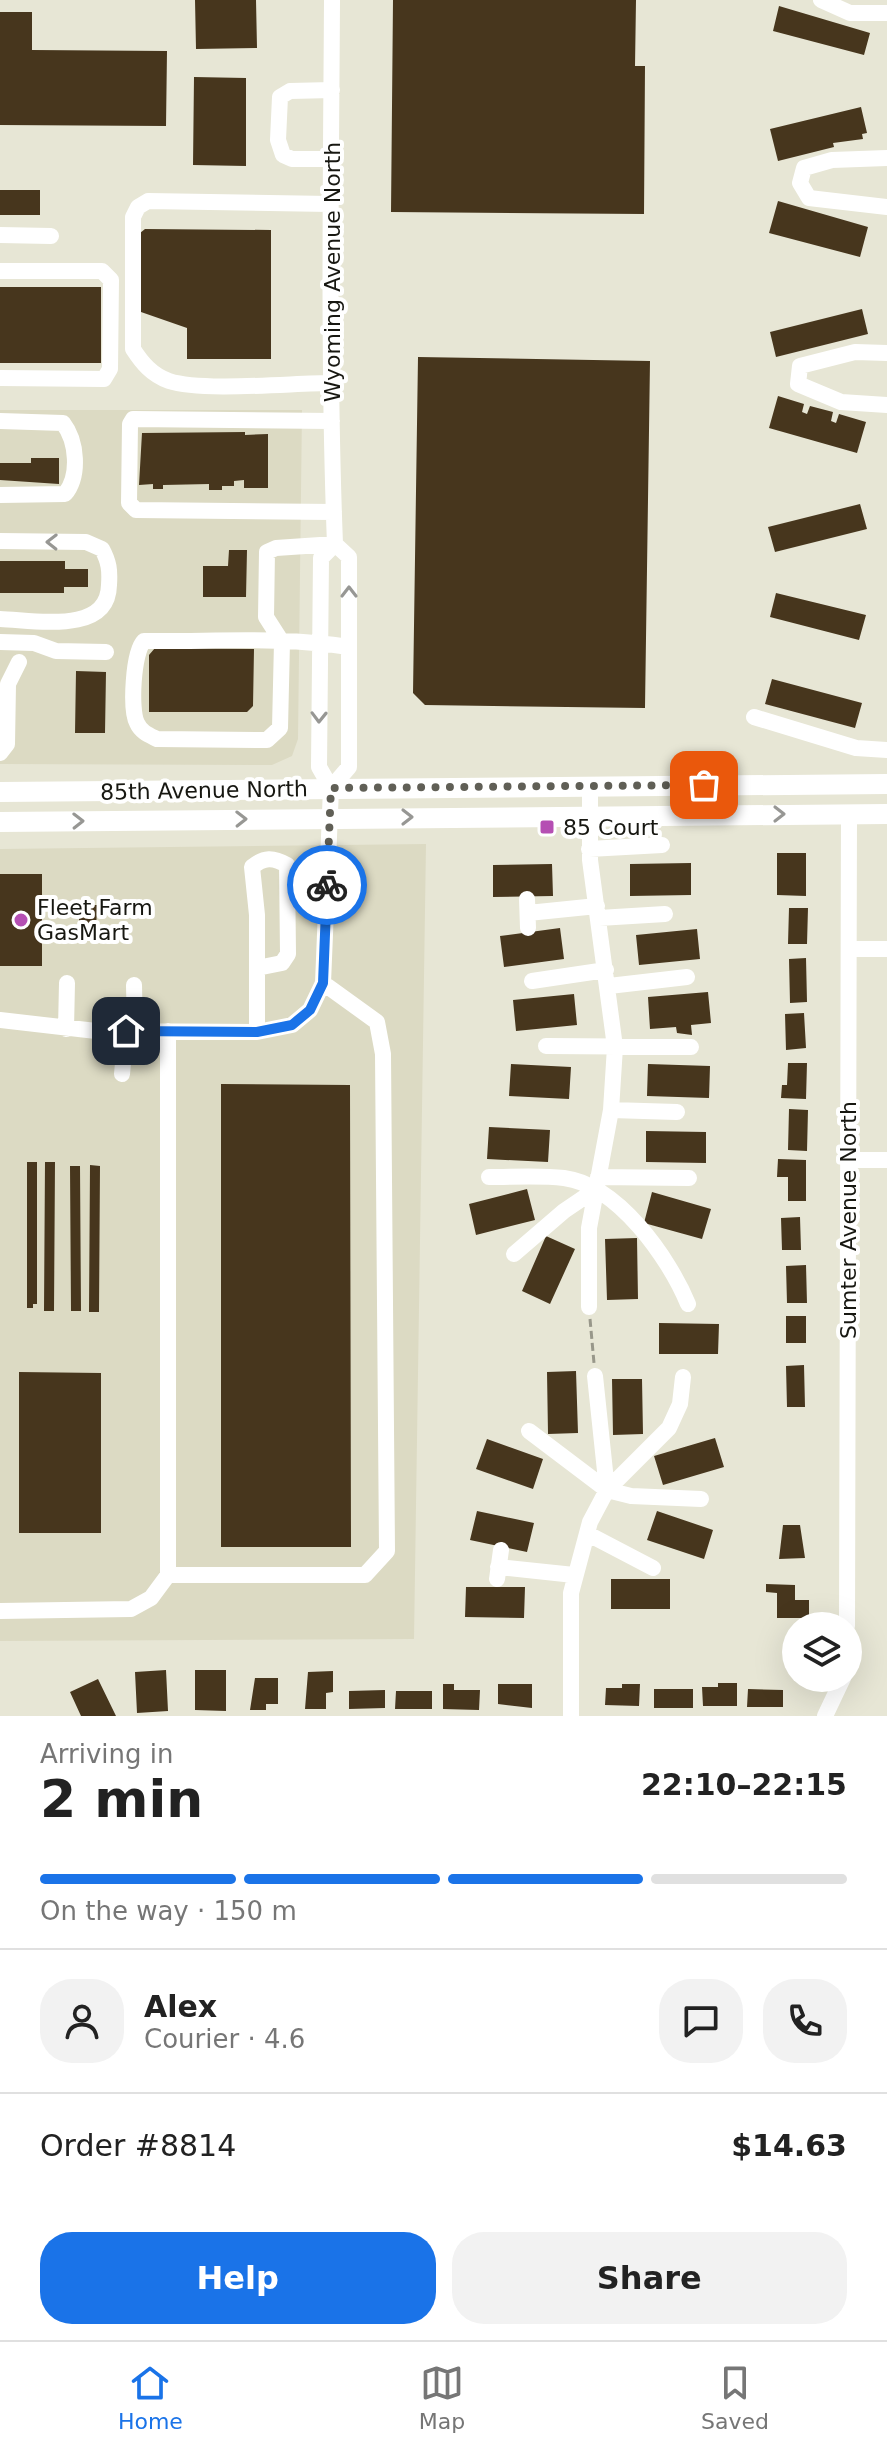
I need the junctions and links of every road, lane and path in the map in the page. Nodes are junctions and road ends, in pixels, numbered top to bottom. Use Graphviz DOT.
graph roads {
  1 [pos="332,0"];
  2 [pos="821,0"];
  3 [pos="887,13"];
  4 [pos="332,90"];
  5 [pos="887,158"];
  6 [pos="331,159"];
  7 [pos="330,204"];
  8 [pos="887,207"];
  9 [pos="0,235"];
  10 [pos="51,236"];
  11 [pos="0,271"];
  12 [pos="887,353"];
  13 [pos="0,378"];
  14 [pos="331,383"];
  15 [pos="887,405"];
  16 [pos="0,421"];
  17 [pos="332,421"];
  18 [pos="0,495"];
  19 [pos="334,512"];
  20 [pos="0,541"];
  21 [pos="335,544"];
  22 [pos="0,619"];
  23 [pos="0,642"];
  24 [pos="282,642"];
  25 [pos="320,642"];
  26 [pos="349,647"];
  27 [pos="106,652"];
  28 [pos="19,662"];
  29 [pos="754,717"];
  30 [pos="887,750"];
  31 [pos="0,753"];
  32 [pos="887,784"];
  33 [pos="590,785"];
  34 [pos="331,788"];
  35 [pos="0,792"];
  36 [pos="849,814"];
  37 [pos="887,814"];
  38 [pos="589,815"];
  39 [pos="329,818"];
  40 [pos="0,822"];
  41 [pos="662,845"];
  42 [pos="589,849"];
  43 [pos="598,912"];
  44 [pos="528,913"];
  45 [pos="665,914"];
  46 [pos="849,949"];
  47 [pos="887,949"];
  48 [pos="257,968"];
  49 [pos="687,977"];
  50 [pos="608,978"];
  51 [pos="532,981"];
  52 [pos="67,983"];
  53 [pos="323,983"];
  54 [pos="134,985"];
  55 [pos="0,1020"];
  56 [pos="66,1029"];
  57 [pos="131,1031"];
  58 [pos="168,1031"];
  59 [pos="257,1032"];
  60 [pos="546,1046"];
  61 [pos="615,1047"];
  62 [pos="691,1047"];
  63 [pos="122,1074"];
  64 [pos="611,1110"];
  65 [pos="677,1112"];
  66 [pos="849,1160"];
  67 [pos="887,1160"];
  68 [pos="489,1177"];
  69 [pos="689,1178"];
  70 [pos="596,1184"];
  71 [pos="514,1254"];
  72 [pos="688,1304"];
  73 [pos="589,1307"];
  74 [pos="595,1376"];
  75 [pos="683,1377"];
  76 [pos="529,1431"];
  77 [pos="607,1490"];
  78 [pos="701,1499"];
  79 [pos="588,1534"];
  80 [pos="498,1565"];
  81 [pos="653,1568"];
  82 [pos="168,1575"];
  83 [pos="574,1575"];
  84 [pos="0,1611"];
  85 [pos="847,1612"];
  86 [pos="836,1692"];
  87 [pos="571,1716"];
  88 [pos="825,1716"];
  1 -- 4 [label="street, Wyoming Avenue North"];
  2 -- 3 [label="street"];
  4 -- 6 [label="street, Wyoming Avenue North"];
  4 -- 6 [label="street"];
  5 -- 8 [label="street"];
  6 -- 7 [label="street, Wyoming Avenue North"];
  7 -- 14 [label="street, Wyoming Avenue North"];
  7 -- 14 [label="street"];
  9 -- 10 [label="street"];
  11 -- 13 [label="street"];
  12 -- 15 [label="street"];
  14 -- 17 [label="street, Wyoming Avenue North"];
  16 -- 18 [label="street"];
  17 -- 19 [label="street, Wyoming Avenue North"];
  17 -- 19 [label="street"];
  19 -- 21 [label="street, Wyoming Avenue North"];
  22 -- 20 [label="street, one-way"];
  21 -- 24 [label="street"];
  21 -- 25 [label="street, Wyoming Avenue North"];
  26 -- 21 [label="street, Wyoming Avenue North, one-way"];
  23 -- 27 [label="street"];
  24 -- 24 [label="street"];
  24 -- 25 [label="street"];
  25 -- 26 [label="street"];
  25 -- 34 [label="street, Wyoming Avenue North, one-way"];
  26 -- 34 [label="street, Wyoming Avenue North"];
  28 -- 31 [label="street"];
  29 -- 30 [label="street"];
  32 -- 33 [label="main road, 85th Avenue North"];
  33 -- 34 [label="main road, 85th Avenue North"];
  33 -- 38 [label="street"];
  34 -- 35 [label="main road, 85th Avenue North"];
  34 -- 39 [label="street, Wyoming Avenue North"];
  36 -- 37 [label="main road, 85th Avenue North"];
  38 -- 36 [label="main road, 85th Avenue North, one-way"];
  36 -- 46 [label="street, Sumter Avenue North"];
  39 -- 38 [label="main road, 85th Avenue North, one-way"];
  38 -- 42 [label="street"];
  40 -- 39 [label="main road, 85th Avenue North, one-way"];
  39 -- 53 [label="street, Wyoming Avenue North"];
  41 -- 42 [label="street"];
  42 -- 43 [label="street"];
  43 -- 44 [label="street"];
  43 -- 45 [label="street"];
  43 -- 50 [label="street"];
  46 -- 47 [label="street"];
  46 -- 66 [label="street, Sumter Avenue North"];
  48 -- 48 [label="street"];
  48 -- 59 [label="street"];
  49 -- 50 [label="street"];
  50 -- 51 [label="street"];
  50 -- 61 [label="street"];
  52 -- 56 [label="street"];
  53 -- 59 [label="street, Wyoming Avenue North"];
  53 -- 82 [label="street"];
  54 -- 57 [label="street"];
  55 -- 56 [label="street"];
  56 -- 57 [label="street"];
  57 -- 58 [label="street"];
  57 -- 63 [label="street"];
  58 -- 59 [label="street"];
  58 -- 82 [label="street"];
  60 -- 61 [label="street"];
  61 -- 62 [label="street"];
  61 -- 64 [label="street"];
  64 -- 65 [label="street"];
  64 -- 70 [label="street"];
  66 -- 67 [label="street"];
  66 -- 85 [label="street, Sumter Avenue North"];
  68 -- 70 [label="street"];
  69 -- 70 [label="street"];
  70 -- 71 [label="street"];
  70 -- 72 [label="street"];
  70 -- 73 [label="street"];
  73 -- 74 [label="path"];
  74 -- 77 [label="street"];
  75 -- 77 [label="street"];
  76 -- 77 [label="street"];
  77 -- 78 [label="street"];
  77 -- 79 [label="street"];
  79 -- 81 [label="street"];
  79 -- 83 [label="street"];
  80 -- 83 [label="street"];
  82 -- 84 [label="street"];
  83 -- 87 [label="street"];
  86 -- 88 [label="street"];
}
